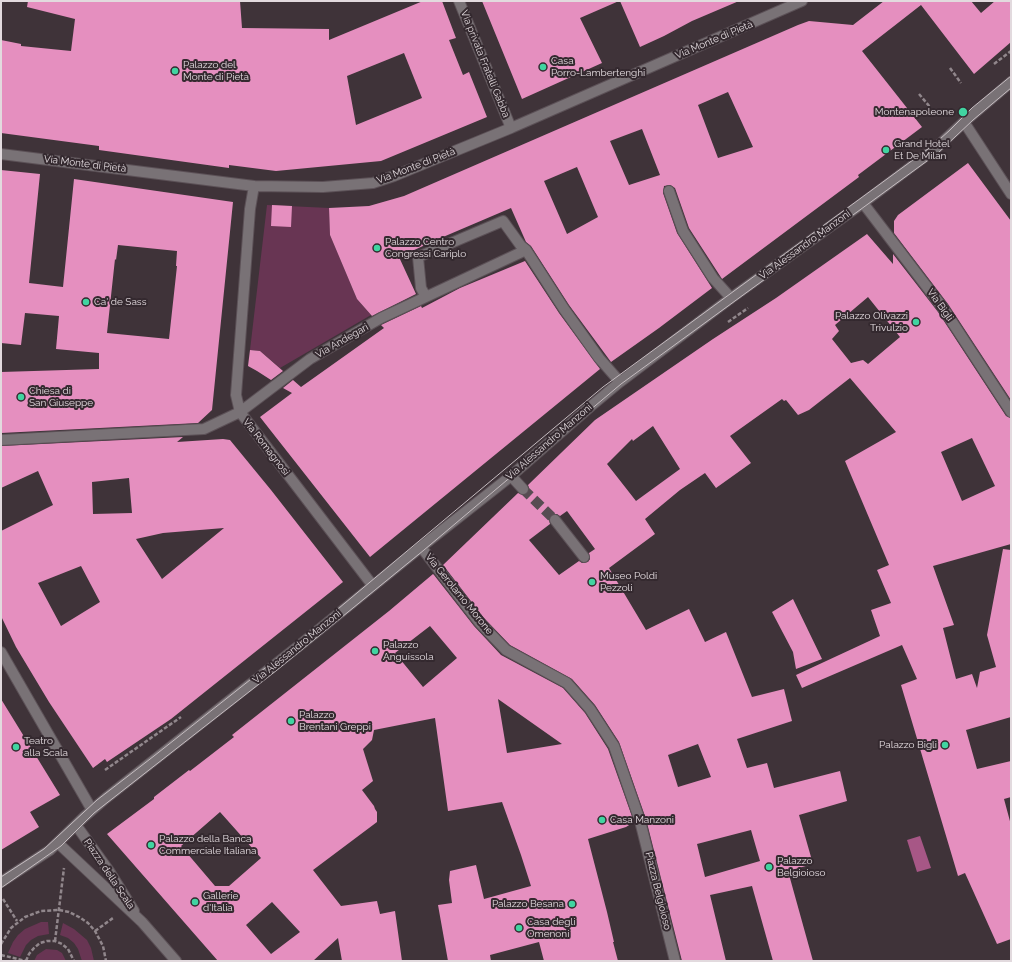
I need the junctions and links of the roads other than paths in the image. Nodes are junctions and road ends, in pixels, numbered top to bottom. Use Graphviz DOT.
graph roads {
  1 [pos="459,1"];
  2 [pos="802,1"];
  3 [pos="1011,82"];
  4 [pos="964,122"];
  5 [pos="511,128"];
  6 [pos="1,154"];
  7 [pos="254,186"];
  8 [pos="669,191"];
  9 [pos="1011,194"];
  10 [pos="863,203"];
  11 [pos="526,250"];
  12 [pos="426,297"];
  13 [pos="731,298"];
  14 [pos="620,382"];
  15 [pos="240,412"];
  16 [pos="1011,412"];
  17 [pos="1,440"];
  18 [pos="510,476"];
  19 [pos="523,489"];
  20 [pos="555,520"];
  21 [pos="421,547"];
  22 [pos="584,557"];
  23 [pos="373,586"];
  24 [pos="1,652"];
  25 [pos="92,810"];
  26 [pos="640,821"];
  27 [pos="76,825"];
  28 [pos="58,843"];
  29 [pos="1,882"];
  30 [pos="142,922"];
  31 [pos="176,961"];
  32 [pos="675,961"];
  1 -- 5 [label="street, Via privata Fratelli Gabba"];
  2 -- 5 [label="street, Via Monte di Pietà"];
  3 -- 4 [label="street, Via Alessandro Manzoni"];
  4 -- 9 [label="street"];
  4 -- 10 [label="street, Via Alessandro Manzoni"];
  5 -- 7 [label="street, Via Monte di Pietà"];
  6 -- 7 [label="street, Via Monte di Pietà"];
  7 -- 15 [label="street, Via Romagnosi"];
  8 -- 13 [label="street"];
  10 -- 13 [label="street, Via Alessandro Manzoni"];
  10 -- 16 [label="street, Via Bigli"];
  11 -- 12 [label="street, Via Andegari"];
  11 -- 12 [label="street"];
  11 -- 14 [label="street"];
  12 -- 15 [label="street, Via Andegari"];
  13 -- 14 [label="street, Via Alessandro Manzoni"];
  14 -- 18 [label="street, Via Alessandro Manzoni"];
  15 -- 17 [label="street, Via Andegari"];
  15 -- 23 [label="street, Via Romagnosi"];
  18 -- 19 [label="street"];
  18 -- 21 [label="street, Via Alessandro Manzoni"];
  20 -- 22 [label="street"];
  21 -- 23 [label="street, Via Alessandro Manzoni"];
  21 -- 26 [label="street, Via Gerolamo Morone"];
  23 -- 25 [label="street, Via Alessandro Manzoni"];
  24 -- 25 [label="street"];
  25 -- 27 [label="street"];
  26 -- 32 [label="street, Piazza Belgioioso"];
  27 -- 28 [label="street"];
  27 -- 30 [label="street, Piazza della Scala"];
  28 -- 29 [label="street"];
  28 -- 30 [label="street, Piazza della Scala"];
  30 -- 31 [label="street, Piazza della Scala"];
}
